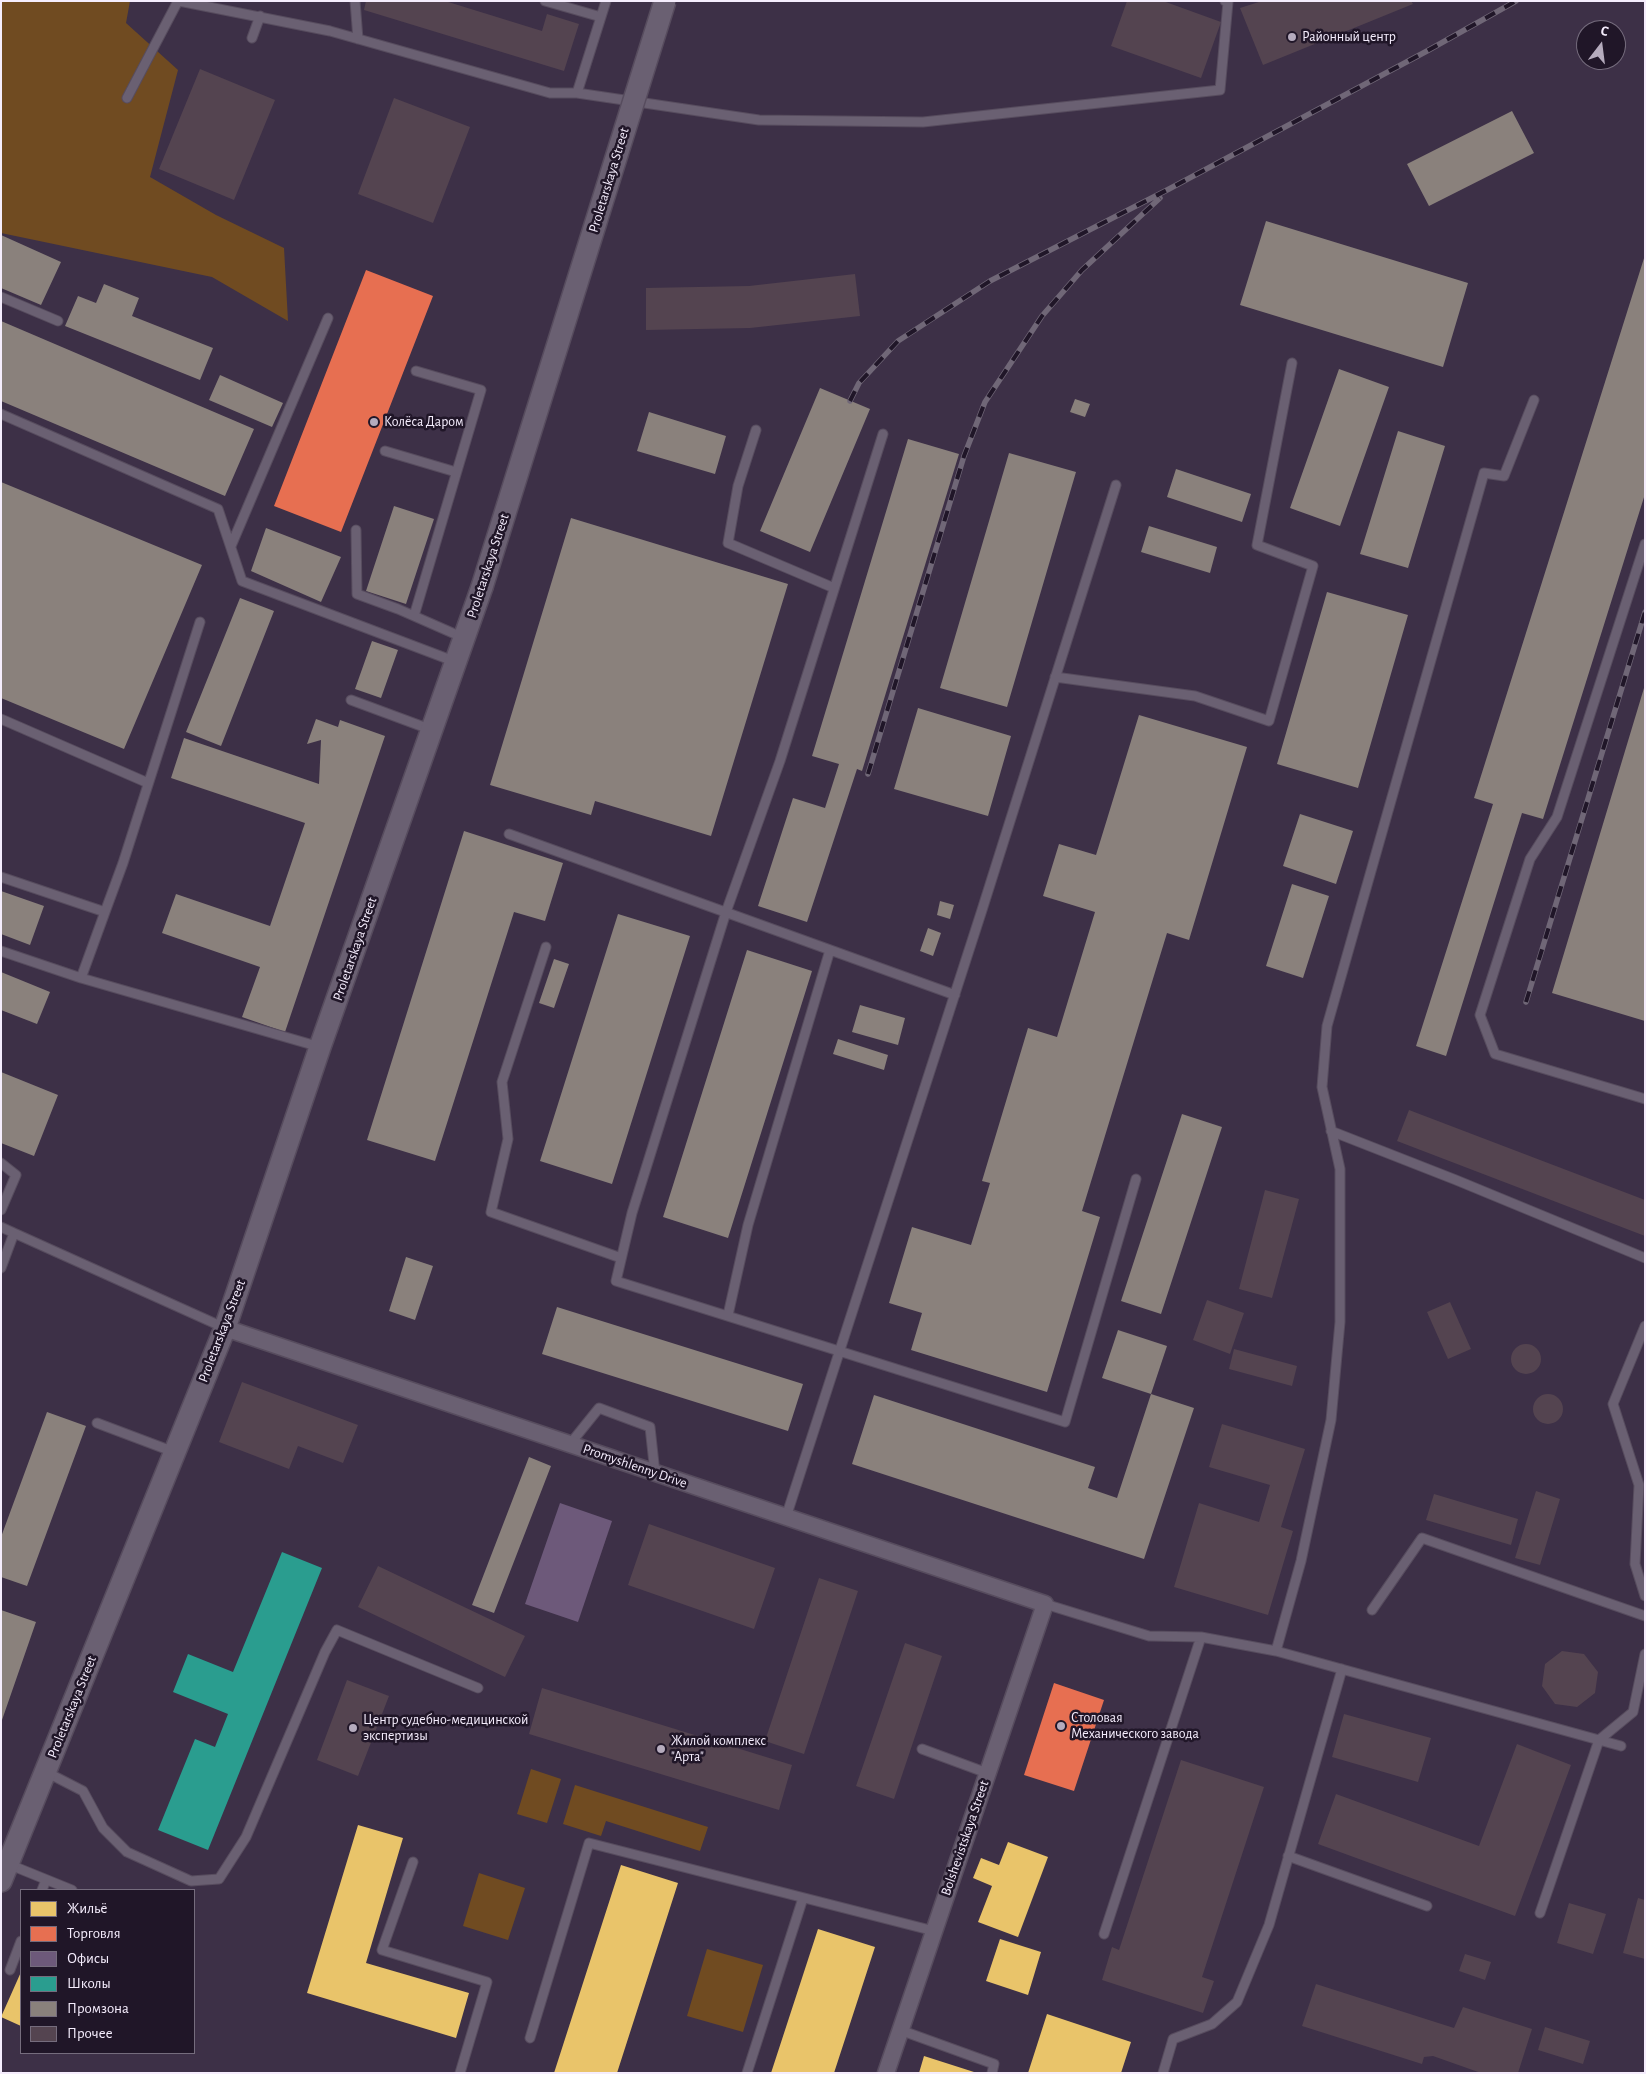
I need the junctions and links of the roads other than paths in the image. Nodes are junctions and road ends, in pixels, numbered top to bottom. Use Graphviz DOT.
graph roads {
  1 [pos="178,1"];
  2 [pos="355,1"];
  3 [pos="544,1"];
  4 [pos="606,1"];
  5 [pos="665,1"];
  6 [pos="1228,2"];
  7 [pos="213,5"];
  8 [pos="260,16"];
  9 [pos="601,17"];
  10 [pos="252,38"];
  11 [pos="358,39"];
  12 [pos="576,93"];
  13 [pos="126,98"];
  14 [pos="1,297"];
  15 [pos="328,318"];
  16 [pos="58,321"];
  17 [pos="1292,363"];
  18 [pos="416,371"];
  19 [pos="1534,400"];
  20 [pos="1,414"];
  21 [pos="756,430"];
  22 [pos="883,434"];
  23 [pos="385,451"];
  24 [pos="456,472"];
  25 [pos="1116,485"];
  26 [pos="356,530"];
  27 [pos="1645,544"];
  28 [pos="231,546"];
  29 [pos="834,588"];
  30 [pos="414,616"];
  31 [pos="200,622"];
  32 [pos="464,638"];
  33 [pos="456,662"];
  34 [pos="1055,677"];
  35 [pos="351,700"];
  36 [pos="1,719"];
  37 [pos="432,730"];
  38 [pos="148,783"];
  39 [pos="509,834"];
  40 [pos="1,877"];
  41 [pos="105,912"];
  42 [pos="726,912"];
  43 [pos="546,947"];
  44 [pos="830,950"];
  45 [pos="1,951"];
  46 [pos="81,978"];
  47 [pos="955,994"];
  48 [pos="320,1047"];
  49 [pos="1645,1098"];
  50 [pos="1332,1131"];
  51 [pos="1,1163"];
  52 [pos="1136,1179"];
  53 [pos="1,1210"];
  54 [pos="1,1228"];
  55 [pos="14,1233"];
  56 [pos="622,1258"];
  57 [pos="1645,1258"];
  58 [pos="1,1268"];
  59 [pos="728,1315"];
  60 [pos="1645,1326"];
  61 [pos="225,1328"];
  62 [pos="839,1352"];
  63 [pos="97,1423"];
  64 [pos="570,1444"];
  65 [pos="175,1453"];
  66 [pos="655,1473"];
  67 [pos="786,1517"];
  68 [pos="1645,1596"];
  69 [pos="1045,1604"];
  70 [pos="1372,1610"];
  71 [pos="1645,1616"];
  72 [pos="1201,1636"];
  73 [pos="1276,1651"];
  74 [pos="1645,1654"];
  75 [pos="1342,1669"];
  76 [pos="478,1688"];
  77 [pos="1599,1740"];
  78 [pos="1621,1746"];
  79 [pos="922,1749"];
  80 [pos="46,1772"];
  81 [pos="987,1774"];
  82 [pos="1288,1856"];
  83 [pos="413,1862"];
  84 [pos="5,1872"];
  85 [pos="46,1880"];
  86 [pos="42,1889"];
  87 [pos="69,1889"];
  88 [pos="803,1898"];
  89 [pos="1427,1906"];
  90 [pos="1540,1913"];
  91 [pos="934,1931"];
  92 [pos="1104,1934"];
  93 [pos="20,1945"];
  94 [pos="10,1970"];
  95 [pos="900,2030"];
  96 [pos="530,2038"];
  97 [pos="460,2073"];
  98 [pos="747,2073"];
  99 [pos="886,2073"];
  100 [pos="992,2073"];
  101 [pos="1163,2073"];
  1 -- 7 [label="lane"];
  1 -- 13 [label="lane"];
  2 -- 11 [label="lane"];
  3 -- 9 [label="lane"];
  4 -- 9 [label="lane"];
  5 -- 32 [label="street, Proletarskaya Street, bridge"];
  6 -- 12 [label="lane"];
  7 -- 8 [label="lane"];
  8 -- 10 [label="lane"];
  8 -- 11 [label="lane"];
  9 -- 12 [label="lane"];
  11 -- 12 [label="lane"];
  14 -- 16 [label="lane"];
  15 -- 28 [label="lane"];
  17 -- 34 [label="lane"];
  18 -- 24 [label="lane"];
  19 -- 50 [label="lane"];
  20 -- 28 [label="lane"];
  21 -- 29 [label="lane"];
  22 -- 29 [label="lane"];
  23 -- 24 [label="lane"];
  24 -- 30 [label="lane"];
  25 -- 34 [label="lane"];
  26 -- 30 [label="lane"];
  27 -- 49 [label="lane"];
  28 -- 33 [label="lane"];
  29 -- 42 [label="lane"];
  30 -- 32 [label="lane"];
  31 -- 38 [label="lane"];
  32 -- 33 [label="street, Proletarskaya Street"];
  33 -- 37 [label="street, Proletarskaya Street"];
  34 -- 47 [label="lane"];
  35 -- 37 [label="lane"];
  36 -- 38 [label="lane"];
  37 -- 48 [label="street, Proletarskaya Street"];
  38 -- 41 [label="lane"];
  39 -- 42 [label="lane"];
  40 -- 41 [label="lane"];
  41 -- 46 [label="lane"];
  42 -- 44 [label="lane"];
  42 -- 56 [label="lane"];
  43 -- 56 [label="lane"];
  44 -- 47 [label="lane"];
  44 -- 59 [label="lane"];
  45 -- 46 [label="lane"];
  46 -- 48 [label="lane"];
  47 -- 62 [label="lane"];
  48 -- 61 [label="street, Proletarskaya Street"];
  50 -- 57 [label="lane"];
  50 -- 73 [label="lane"];
  51 -- 53 [label="lane"];
  52 -- 62 [label="lane"];
  54 -- 55 [label="lane"];
  55 -- 58 [label="lane"];
  55 -- 61 [label="lane"];
  56 -- 59 [label="lane"];
  59 -- 62 [label="lane"];
  60 -- 68 [label="lane"];
  61 -- 64 [label="street, Promyshlenny Drive"];
  61 -- 65 [label="street, Proletarskaya Street"];
  62 -- 67 [label="lane"];
  63 -- 65 [label="lane"];
  64 -- 66 [label="street, Promyshlenny Drive"];
  64 -- 66 [label="lane"];
  65 -- 80 [label="street, Proletarskaya Street"];
  66 -- 67 [label="street, Promyshlenny Drive"];
  67 -- 69 [label="street, Promyshlenny Drive"];
  69 -- 72 [label="lane"];
  69 -- 81 [label="street, Bolshevistskaya Street"];
  70 -- 71 [label="lane"];
  72 -- 73 [label="lane"];
  72 -- 92 [label="lane"];
  73 -- 75 [label="lane"];
  74 -- 77 [label="lane"];
  75 -- 77 [label="lane"];
  75 -- 82 [label="lane"];
  76 -- 80 [label="lane"];
  77 -- 78 [label="lane"];
  77 -- 90 [label="lane"];
  79 -- 81 [label="lane"];
  80 -- 84 [label="street, Proletarskaya Street"];
  81 -- 91 [label="street, Bolshevistskaya Street"];
  82 -- 89 [label="lane"];
  82 -- 101 [label="lane"];
  83 -- 97 [label="lane"];
  84 -- 85 [label="lane"];
  85 -- 86 [label="lane"];
  85 -- 87 [label="lane"];
  88 -- 91 [label="lane"];
  88 -- 96 [label="lane"];
  88 -- 98 [label="lane"];
  91 -- 95 [label="street, Bolshevistskaya Street"];
  93 -- 94 [label="lane"];
  95 -- 99 [label="street, Bolshevistskaya Street"];
  95 -- 100 [label="lane"];
}
